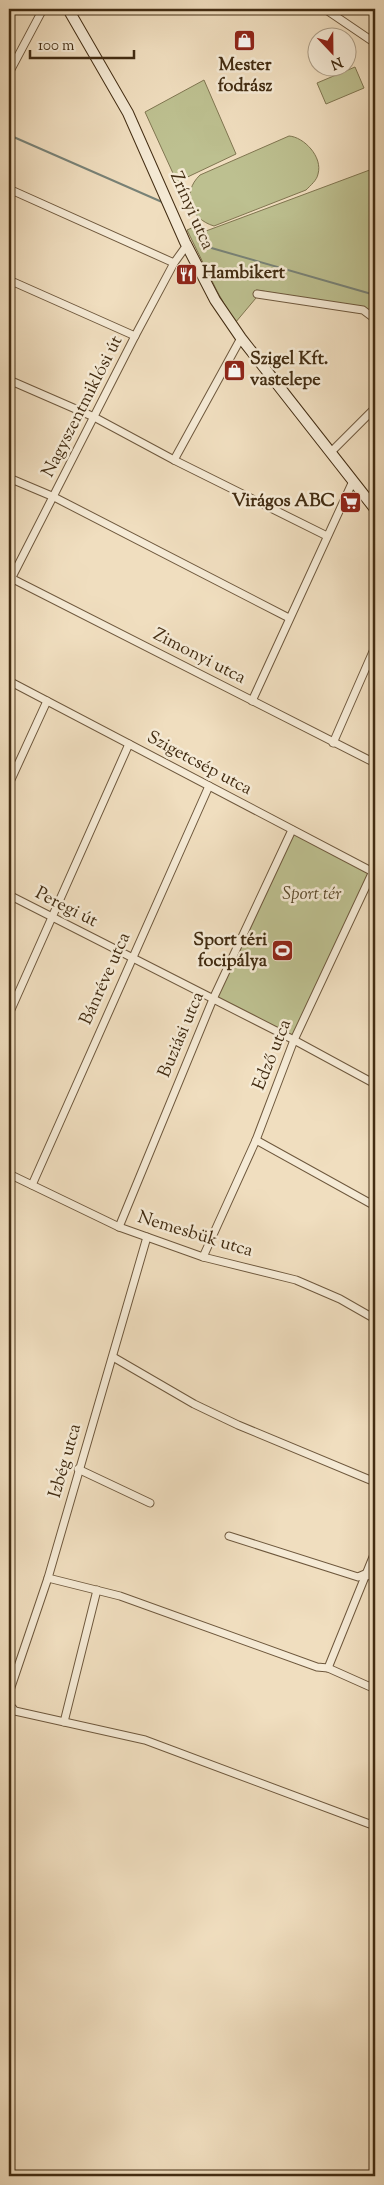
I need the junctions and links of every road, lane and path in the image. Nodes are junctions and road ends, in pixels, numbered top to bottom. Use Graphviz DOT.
graph roads {
  1 [pos="43,9"];
  2 [pos="68,9"];
  3 [pos="325,9"];
  4 [pos="375,44"];
  5 [pos="9,74"];
  6 [pos="9,189"];
  7 [pos="187,245"];
  8 [pos="174,263"];
  9 [pos="9,280"];
  10 [pos="257,294"];
  11 [pos="375,319"];
  12 [pos="136,336"];
  13 [pos="241,338"];
  14 [pos="9,380"];
  15 [pos="375,408"];
  16 [pos="94,417"];
  17 [pos="331,452"];
  18 [pos="174,460"];
  19 [pos="9,478"];
  20 [pos="353,481"];
  21 [pos="54,498"];
  22 [pos="375,509"];
  23 [pos="327,536"];
  24 [pos="10,580"];
  25 [pos="289,618"];
  26 [pos="375,647"];
  27 [pos="9,681"];
  28 [pos="47,702"];
  29 [pos="252,702"];
  30 [pos="333,743"];
  31 [pos="129,744"];
  32 [pos="375,764"];
  33 [pos="9,784"];
  34 [pos="209,786"];
  35 [pos="292,830"];
  36 [pos="375,871"];
  37 [pos="9,895"];
  38 [pos="50,917"];
  39 [pos="132,959"];
  40 [pos="213,999"];
  41 [pos="9,1014"];
  42 [pos="294,1040"];
  43 [pos="375,1084"];
  44 [pos="256,1140"];
  45 [pos="9,1174"];
  46 [pos="32,1185"];
  47 [pos="375,1206"];
  48 [pos="119,1227"];
  49 [pos="147,1236"];
  50 [pos="203,1257"];
  51 [pos="375,1319"];
  52 [pos="113,1357"];
  53 [pos="78,1469"];
  54 [pos="375,1482"];
  55 [pos="150,1503"];
  56 [pos="229,1536"];
  57 [pos="375,1552"];
  58 [pos="365,1574"];
  59 [pos="48,1578"];
  60 [pos="375,1578"];
  61 [pos="97,1590"];
  62 [pos="328,1668"];
  63 [pos="375,1689"];
  64 [pos="9,1693"];
  65 [pos="9,1704"];
  66 [pos="64,1722"];
  67 [pos="375,1826"];
  1 -- 5 [label="street"];
  2 -- 7 [label="main road, Zrínyi utca"];
  3 -- 4 [label="street"];
  6 -- 8 [label="street"];
  7 -- 8 [label="street, Nagyszentmiklósi út"];
  7 -- 13 [label="main road, Zrínyi utca"];
  8 -- 12 [label="street, Nagyszentmiklósi út"];
  9 -- 12 [label="street"];
  10 -- 11 [label="street"];
  12 -- 16 [label="street, Nagyszentmiklósi út"];
  13 -- 17 [label="main road, Zrínyi utca"];
  13 -- 18 [label="street"];
  14 -- 16 [label="street"];
  15 -- 17 [label="street"];
  16 -- 18 [label="street"];
  16 -- 21 [label="street, Nagyszentmiklósi út"];
  17 -- 20 [label="main road, Zrínyi utca"];
  18 -- 23 [label="street"];
  19 -- 21 [label="street"];
  20 -- 22 [label="main road, Zrínyi utca"];
  20 -- 23 [label="street"];
  21 -- 24 [label="street, Nagyszentmiklósi út"];
  21 -- 25 [label="street"];
  23 -- 25 [label="street"];
  24 -- 29 [label="street, Zimonyi utca"];
  25 -- 29 [label="street"];
  26 -- 30 [label="street"];
  27 -- 28 [label="street, Szigetcsép utca"];
  28 -- 31 [label="street, Szigetcsép utca"];
  28 -- 33 [label="street"];
  29 -- 30 [label="street, Zimonyi utca"];
  30 -- 32 [label="street, Zimonyi utca"];
  31 -- 34 [label="street, Szigetcsép utca"];
  31 -- 38 [label="street"];
  34 -- 35 [label="street, Szigetcsép utca"];
  34 -- 39 [label="street, Bánréve utca"];
  35 -- 36 [label="street, Szigetcsép utca"];
  35 -- 40 [label="street, Buziási utca"];
  36 -- 42 [label="street, Edző utca"];
  37 -- 38 [label="street, Peregi út"];
  38 -- 39 [label="street, Peregi út"];
  38 -- 41 [label="street"];
  39 -- 40 [label="street, Peregi út"];
  39 -- 46 [label="street, Bánréve utca"];
  40 -- 42 [label="street, Peregi út"];
  40 -- 48 [label="street, Buziási utca"];
  42 -- 43 [label="street, Peregi út"];
  42 -- 44 [label="street, Edző utca"];
  44 -- 47 [label="street"];
  44 -- 50 [label="street, Edző utca"];
  45 -- 46 [label="street, Nemesbük utca"];
  46 -- 48 [label="street, Nemesbük utca"];
  48 -- 49 [label="street, Nemesbük utca"];
  49 -- 50 [label="street, Nemesbük utca"];
  49 -- 52 [label="street, Izbég utca"];
  50 -- 51 [label="street, Nemesbük utca"];
  52 -- 53 [label="street, Izbég utca"];
  52 -- 54 [label="street"];
  53 -- 55 [label="street"];
  53 -- 59 [label="street, Izbég utca"];
  56 -- 58 [label="street"];
  57 -- 58 [label="street"];
  58 -- 60 [label="street"];
  58 -- 62 [label="street"];
  59 -- 61 [label="street"];
  59 -- 64 [label="street, Izbég utca"];
  61 -- 62 [label="street"];
  61 -- 66 [label="street"];
  62 -- 63 [label="street"];
  65 -- 66 [label="street"];
  66 -- 67 [label="street"];
}
